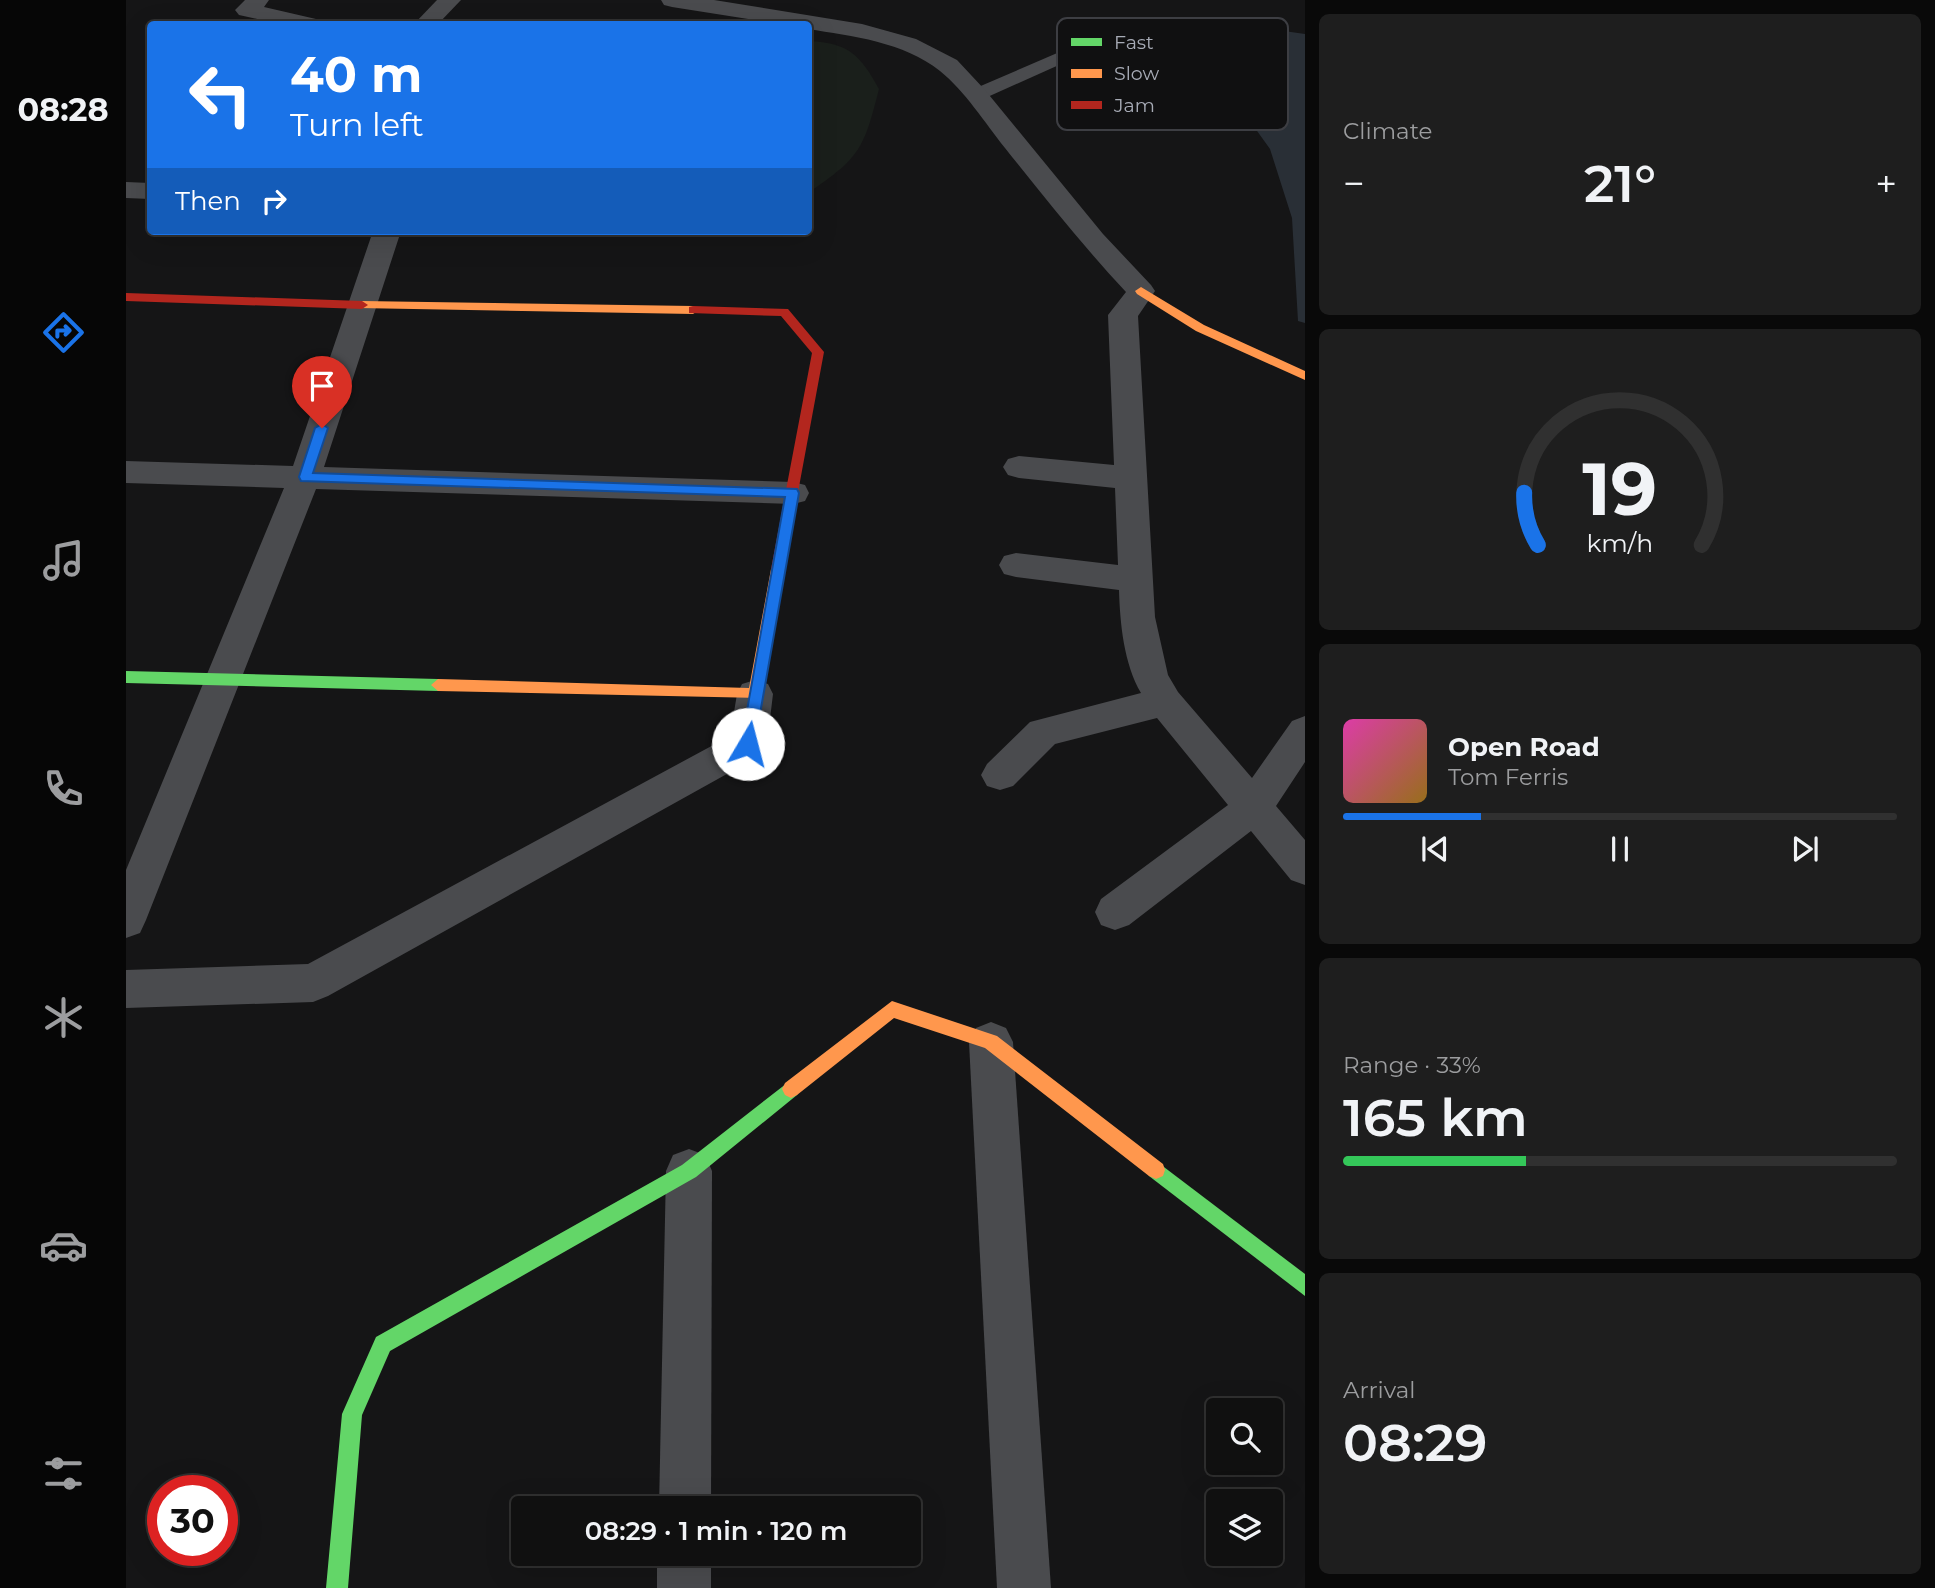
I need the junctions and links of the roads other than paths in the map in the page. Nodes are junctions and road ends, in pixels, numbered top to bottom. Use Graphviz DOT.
graph roads {
  1 [pos="258,0"];
  2 [pos="450,0"];
  3 [pos="672,0"];
  4 [pos="295,21"];
  5 [pos="428,21"];
  6 [pos="801,21"];
  7 [pos="812,23"];
  8 [pos="1057,59"];
  9 [pos="976,95"];
  10 [pos="126,190"];
  11 [pos="147,191"];
  12 [pos="386,235"];
  13 [pos="1141,291"];
  14 [pos="126,297"];
  15 [pos="363,305"];
  16 [pos="1305,376"];
  17 [pos="1018,467"];
  18 [pos="126,472"];
  19 [pos="305,477"];
  20 [pos="1130,478"];
  21 [pos="793,493"];
  22 [pos="1016,565"];
  23 [pos="1135,580"];
  24 [pos="126,677"];
  25 [pos="222,680"];
  26 [pos="755,695"];
  27 [pos="1165,702"];
  28 [pos="1305,731"];
  29 [pos="1000,775"];
  30 [pos="1254,807"];
  31 [pos="1305,869"];
  32 [pos="1115,912"];
  33 [pos="126,920"];
  34 [pos="126,989"];
  35 [pos="991,1041"];
  36 [pos="689,1171"];
  37 [pos="1305,1286"];
  38 [pos="685,1496"];
  39 [pos="684,1566"];
  40 [pos="337,1588"];
  41 [pos="684,1588"];
  42 [pos="1024,1588"];
  1 -- 4 [label="street"];
  2 -- 5 [label="street"];
  3 -- 6 [label="street"];
  7 -- 9 [label="street"];
  8 -- 9 [label="lane"];
  9 -- 13 [label="street"];
  10 -- 11 [label="street"];
  12 -- 15 [label="street"];
  13 -- 16 [label="street"];
  13 -- 20 [label="street"];
  14 -- 15 [label="street"];
  15 -- 19 [label="street"];
  15 -- 21 [label="street"];
  17 -- 20 [label="street"];
  18 -- 19 [label="street"];
  19 -- 21 [label="street"];
  19 -- 25 [label="street"];
  20 -- 23 [label="street"];
  21 -- 26 [label="street"];
  22 -- 23 [label="street"];
  23 -- 27 [label="street"];
  24 -- 25 [label="street"];
  25 -- 26 [label="street"];
  25 -- 33 [label="street"];
  26 -- 34 [label="street"];
  27 -- 29 [label="street"];
  27 -- 30 [label="street"];
  28 -- 30 [label="street"];
  30 -- 31 [label="street"];
  30 -- 32 [label="street"];
  35 -- 36 [label="street"];
  35 -- 37 [label="street"];
  35 -- 42 [label="street"];
  36 -- 38 [label="street"];
  36 -- 40 [label="street"];
  39 -- 41 [label="street"];
}
